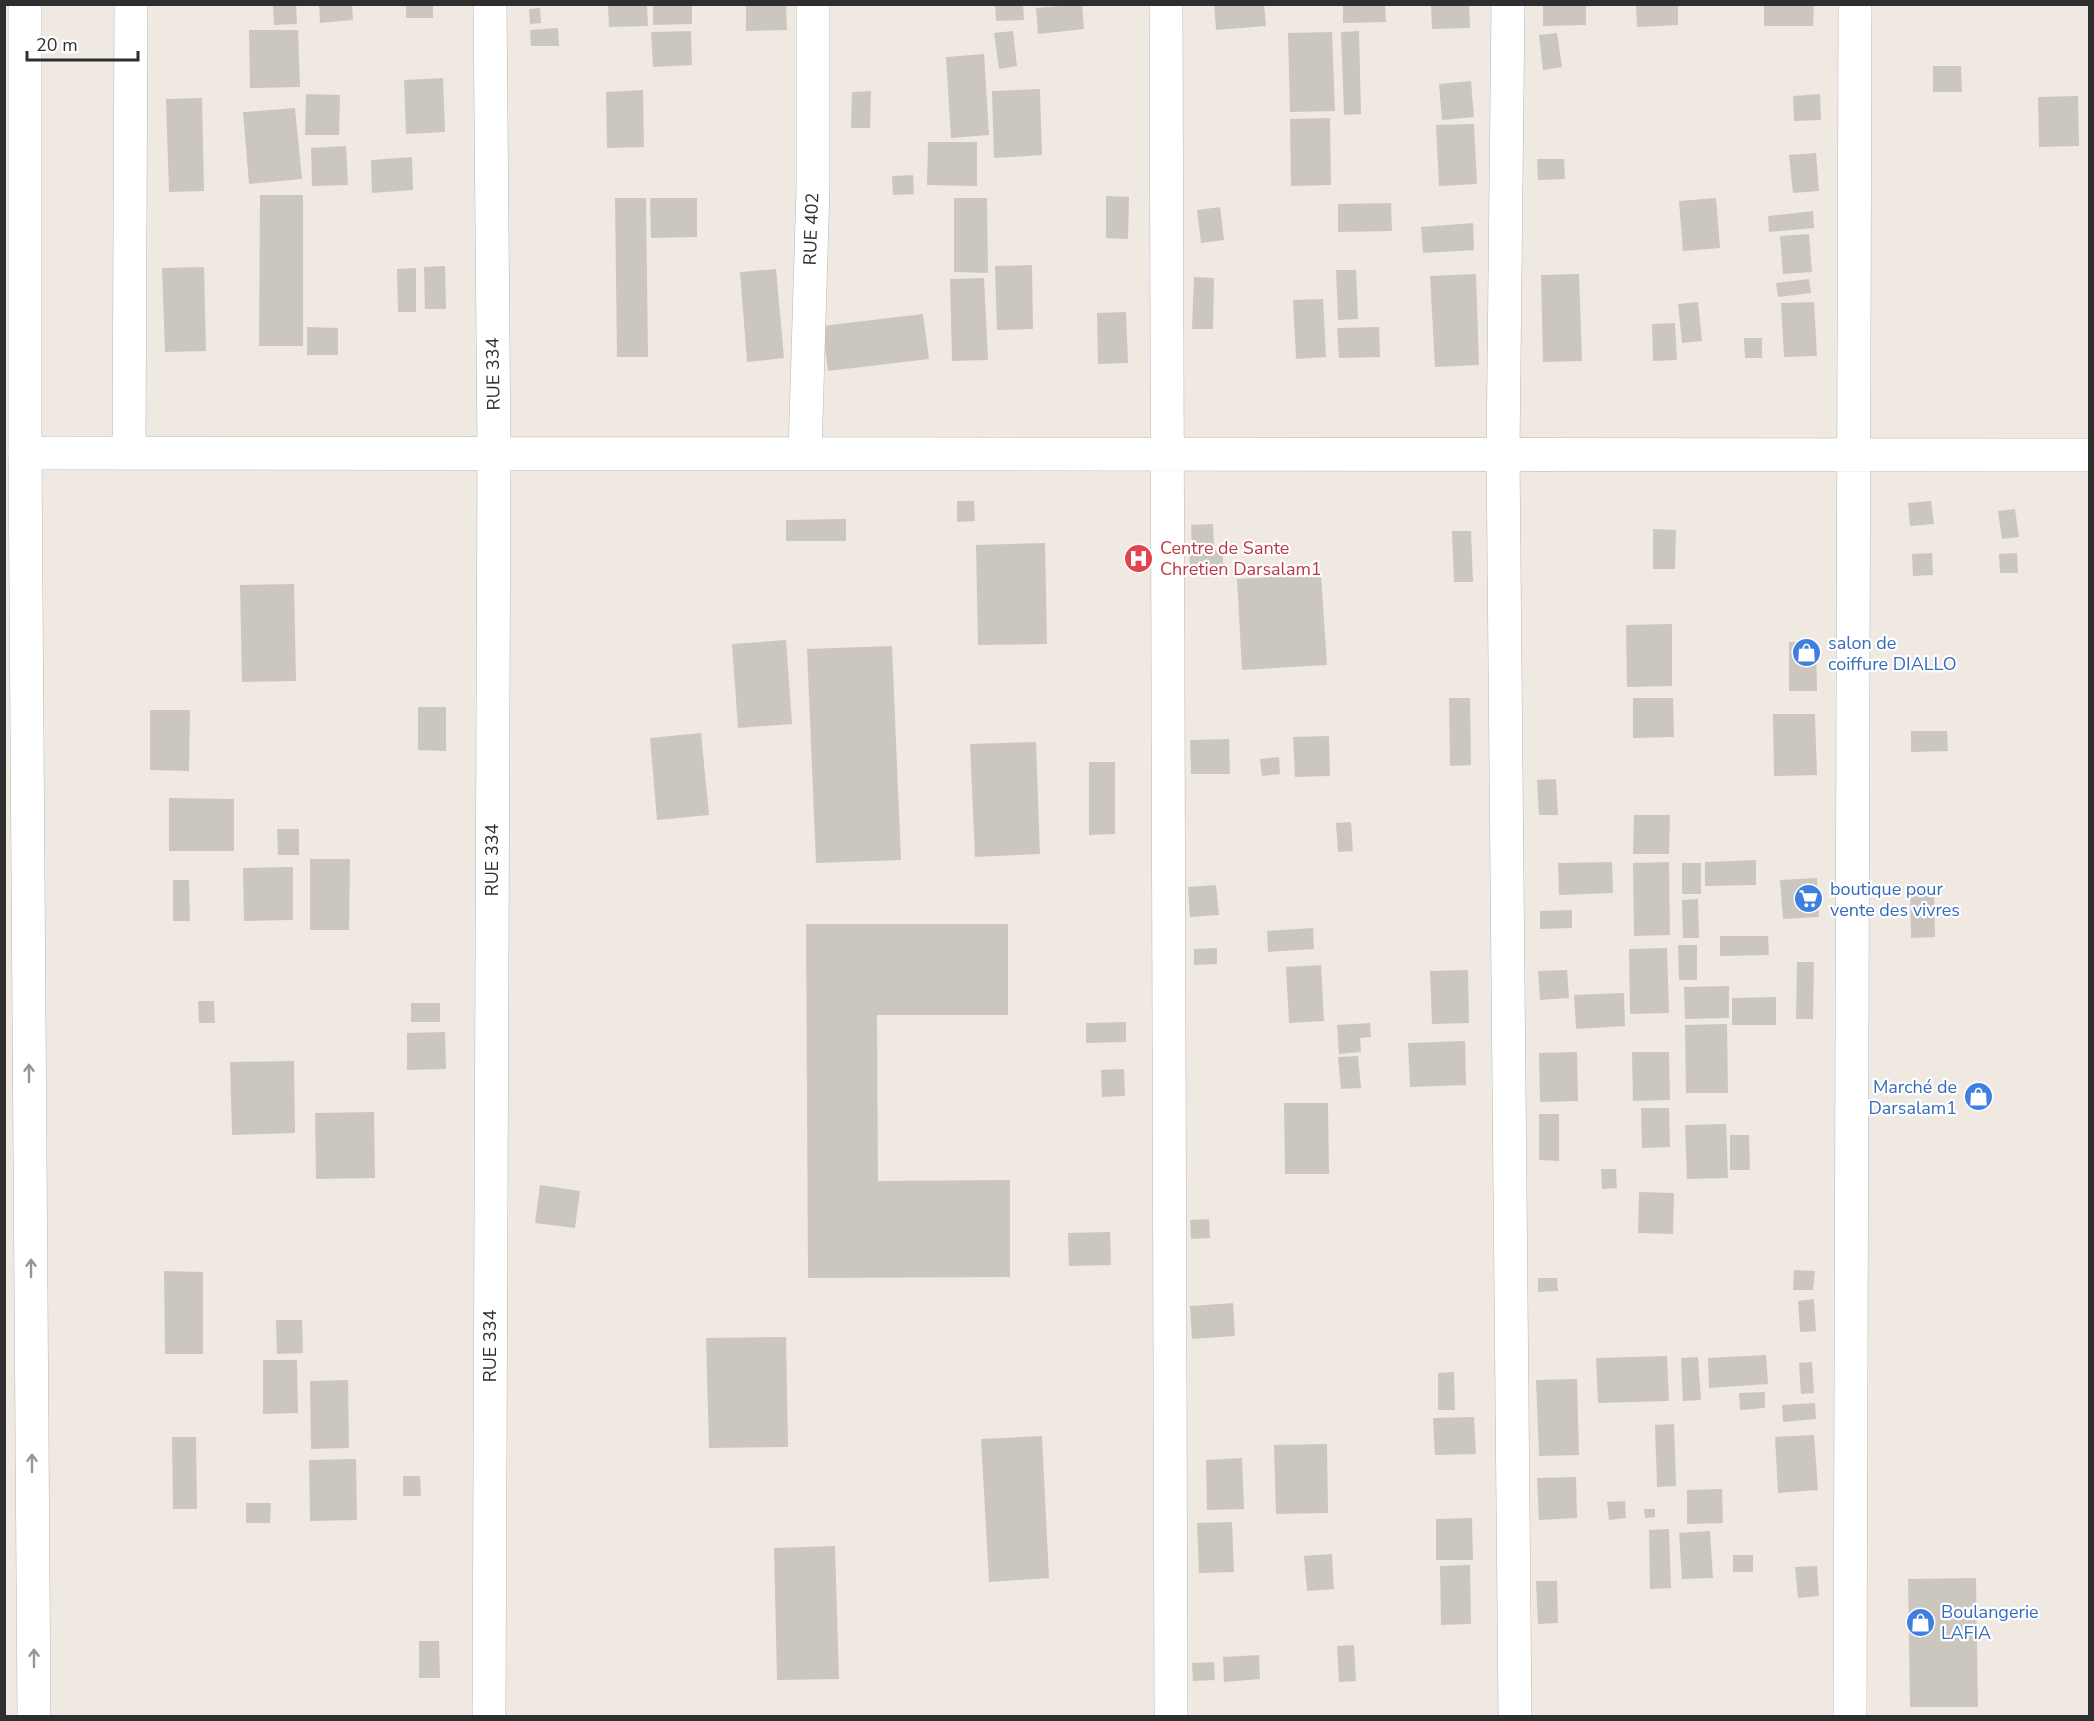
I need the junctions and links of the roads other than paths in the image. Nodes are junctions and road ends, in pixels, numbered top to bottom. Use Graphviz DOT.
graph roads {
  1 [pos="25,4"];
  2 [pos="131,4"];
  3 [pos="490,4"];
  4 [pos="813,4"];
  5 [pos="1166,4"];
  6 [pos="1508,4"];
  7 [pos="1855,4"];
  8 [pos="129,452"];
  9 [pos="494,452"];
  10 [pos="25,453"];
  11 [pos="805,453"];
  12 [pos="1167,454"];
  13 [pos="1503,454"];
  14 [pos="1853,454"];
  15 [pos="2090,455"];
  16 [pos="34,1716"];
  17 [pos="489,1716"];
  18 [pos="1170,1716"];
  19 [pos="1515,1716"];
  20 [pos="1850,1716"];
  1 -- 10 [label="street"];
  2 -- 8 [label="street"];
  3 -- 9 [label="street, RUE 334"];
  4 -- 11 [label="street, RUE 402"];
  5 -- 12 [label="street"];
  6 -- 13 [label="street"];
  7 -- 14 [label="street"];
  8 -- 9 [label="street"];
  8 -- 10 [label="street"];
  9 -- 11 [label="street"];
  9 -- 17 [label="street, RUE 334"];
  16 -- 10 [label="street, one-way"];
  11 -- 12 [label="street"];
  12 -- 13 [label="street"];
  12 -- 18 [label="street"];
  13 -- 14 [label="street"];
  13 -- 19 [label="street"];
  14 -- 15 [label="street"];
  14 -- 20 [label="street"];
}
